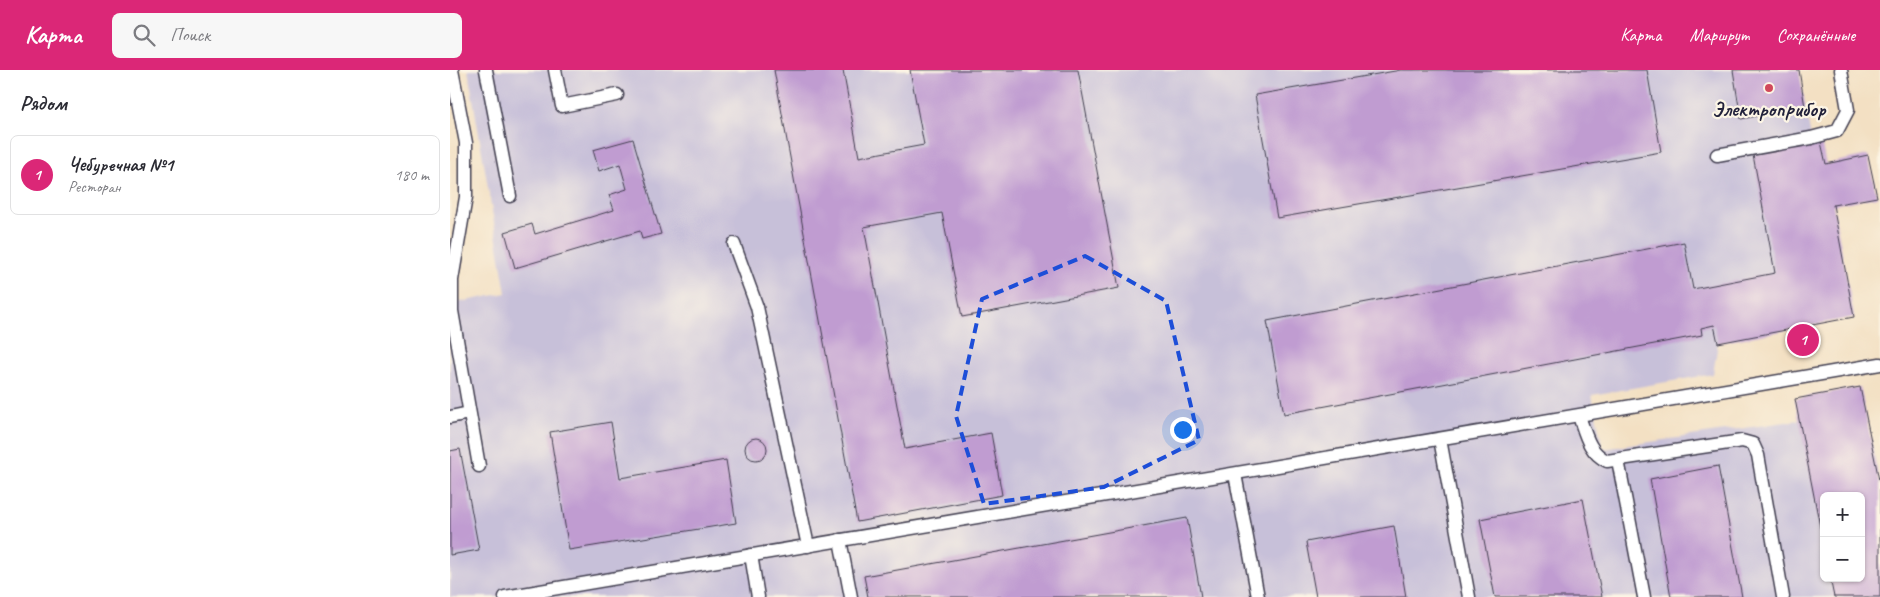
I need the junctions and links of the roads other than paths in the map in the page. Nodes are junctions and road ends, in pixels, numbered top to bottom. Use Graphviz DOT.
graph roads {
  1 [pos="452,70"];
  2 [pos="486,70"];
  3 [pos="555,70"];
  4 [pos="1841,70"];
  5 [pos="616,95"];
  6 [pos="1717,156"];
  7 [pos="510,196"];
  8 [pos="734,244"];
  9 [pos="1880,364"];
  10 [pos="469,413"];
  11 [pos="1579,416"];
  12 [pos="450,417"];
  13 [pos="1440,440"];
  14 [pos="1618,460"];
  15 [pos="479,466"];
  16 [pos="1234,474"];
  17 [pos="840,540"];
  18 [pos="808,546"];
  19 [pos="751,556"];
  20 [pos="505,597"];
  21 [pos="758,597"];
  22 [pos="850,597"];
  23 [pos="1258,597"];
  24 [pos="1469,597"];
  25 [pos="1644,597"];
  26 [pos="1783,597"];
  1 -- 10 [label="lane"];
  2 -- 7 [label="lane"];
  3 -- 5 [label="lane"];
  4 -- 6 [label="lane"];
  8 -- 18 [label="lane"];
  9 -- 11 [label="lane"];
  10 -- 12 [label="lane"];
  10 -- 15 [label="lane"];
  11 -- 13 [label="lane"];
  11 -- 14 [label="lane"];
  13 -- 16 [label="lane"];
  13 -- 24 [label="lane"];
  14 -- 25 [label="lane"];
  14 -- 26 [label="lane"];
  16 -- 17 [label="lane"];
  16 -- 23 [label="lane"];
  17 -- 18 [label="lane"];
  17 -- 22 [label="lane"];
  18 -- 19 [label="lane"];
  19 -- 20 [label="lane"];
  19 -- 21 [label="lane"];
}
